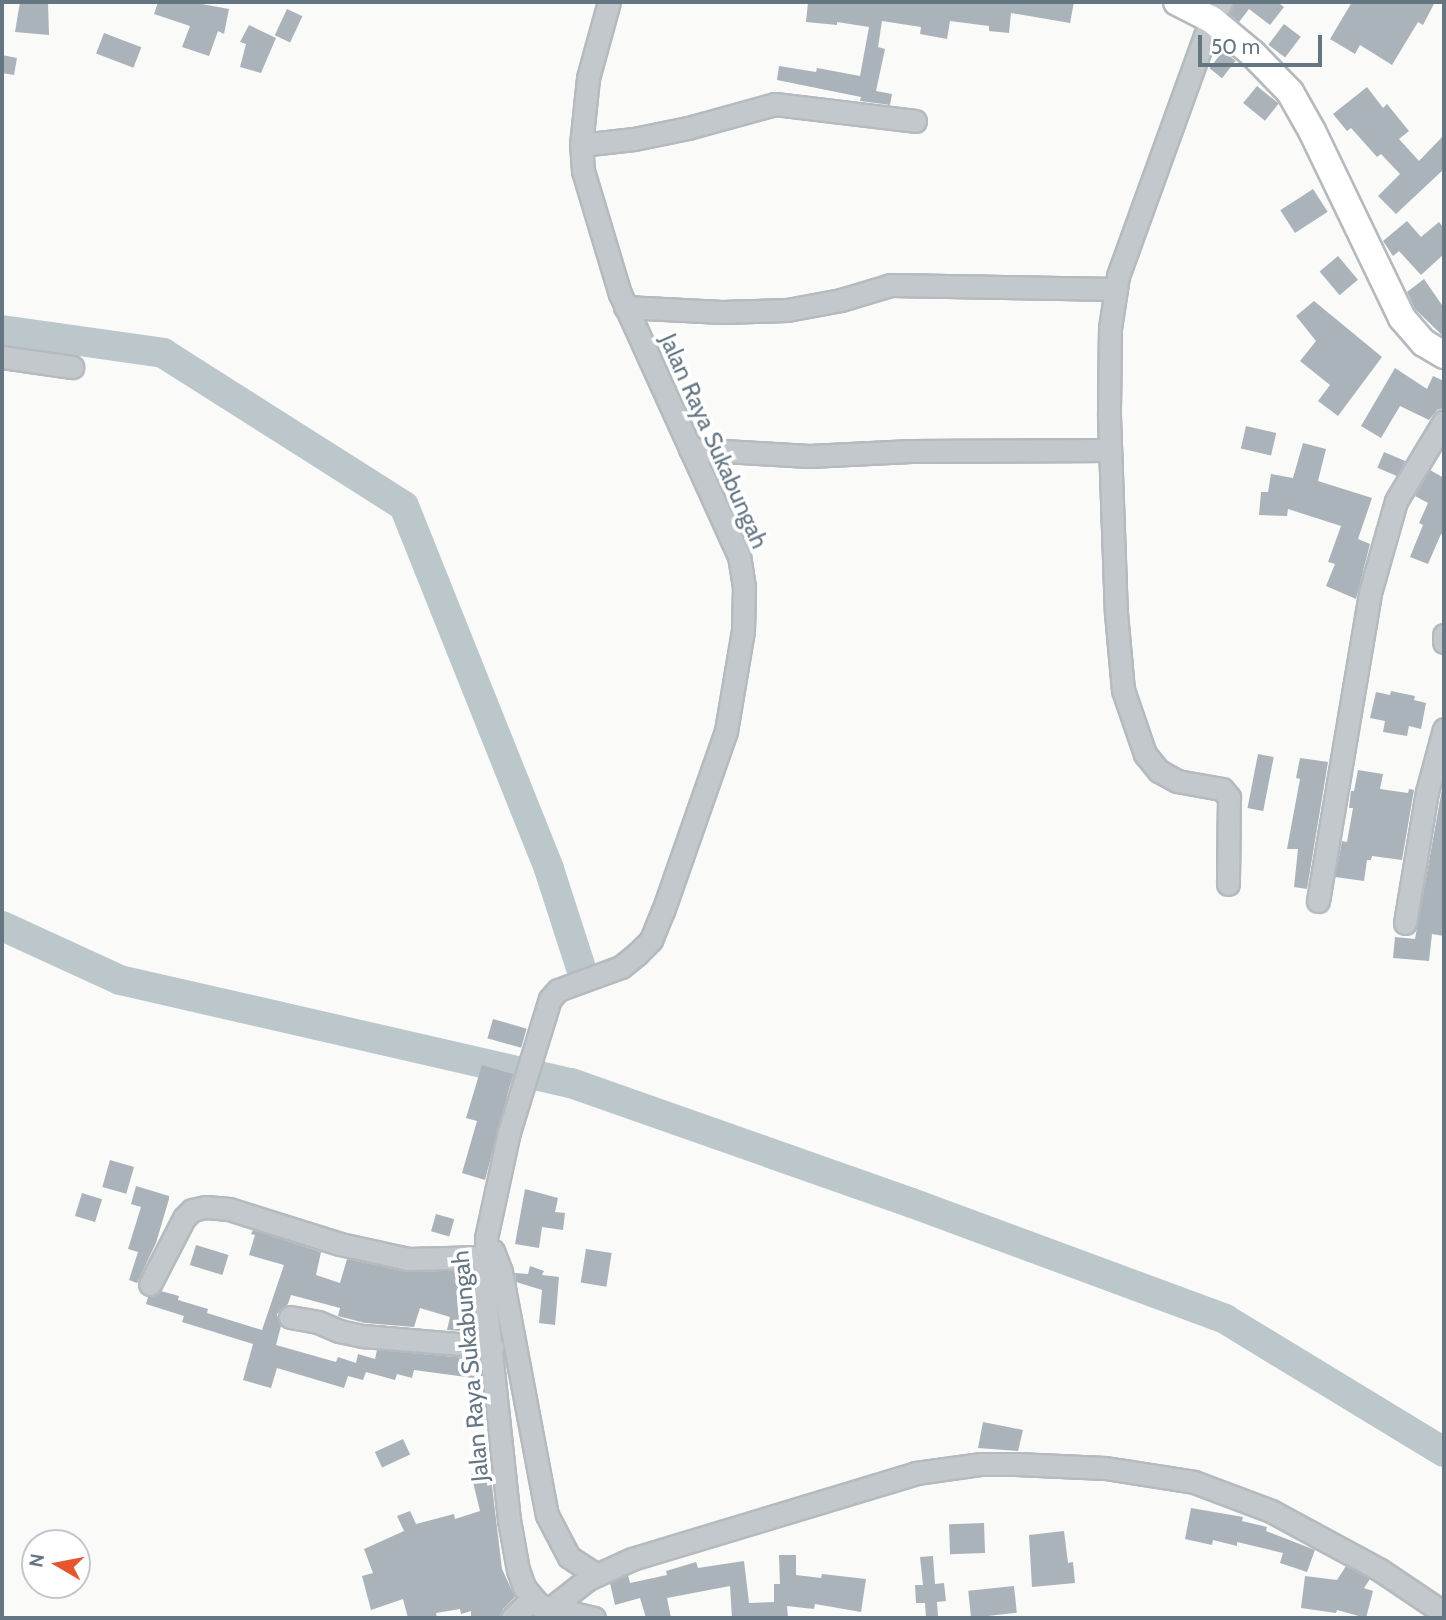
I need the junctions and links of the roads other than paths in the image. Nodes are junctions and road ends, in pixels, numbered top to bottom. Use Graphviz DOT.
graph roads {
  1 [pos="609,2"];
  2 [pos="1177,2"];
  3 [pos="1216,10"];
  4 [pos="915,121"];
  5 [pos="581,145"];
  6 [pos="1116,289"];
  7 [pos="625,307"];
  8 [pos="1444,355"];
  9 [pos="2,357"];
  10 [pos="72,367"];
  11 [pos="1444,421"];
  12 [pos="690,449"];
  13 [pos="1110,450"];
  14 [pos="1444,635"];
  15 [pos="1444,642"];
  16 [pos="1444,729"];
  17 [pos="1228,884"];
  18 [pos="1318,901"];
  19 [pos="1405,923"];
  20 [pos="485,1253"];
  21 [pos="150,1283"];
  22 [pos="290,1317"];
  23 [pos="493,1347"];
  24 [pos="597,1575"];
  25 [pos="532,1599"];
  26 [pos="551,1608"];
  27 [pos="1444,1613"];
  28 [pos="512,1618"];
  29 [pos="594,1618"];
  1 -- 5 [label="street, Jalan Raya Sukabungah"];
  2 -- 3 [label="main road"];
  3 -- 6 [label="street"];
  3 -- 8 [label="main road"];
  4 -- 5 [label="street"];
  5 -- 7 [label="street, Jalan Raya Sukabungah"];
  6 -- 7 [label="street"];
  6 -- 13 [label="street"];
  7 -- 12 [label="street, Jalan Raya Sukabungah"];
  9 -- 10 [label="street"];
  11 -- 18 [label="street"];
  12 -- 13 [label="street"];
  12 -- 20 [label="street, Jalan Raya Sukabungah"];
  13 -- 17 [label="street"];
  14 -- 15 [label="street"];
  16 -- 19 [label="street"];
  20 -- 21 [label="street"];
  20 -- 23 [label="street, Jalan Raya Sukabungah"];
  20 -- 24 [label="street"];
  22 -- 23 [label="street"];
  23 -- 25 [label="street, Jalan Raya Sukabungah"];
  24 -- 26 [label="street"];
  24 -- 27 [label="street"];
  25 -- 26 [label="street"];
  25 -- 28 [label="street"];
  26 -- 29 [label="street"];
}
